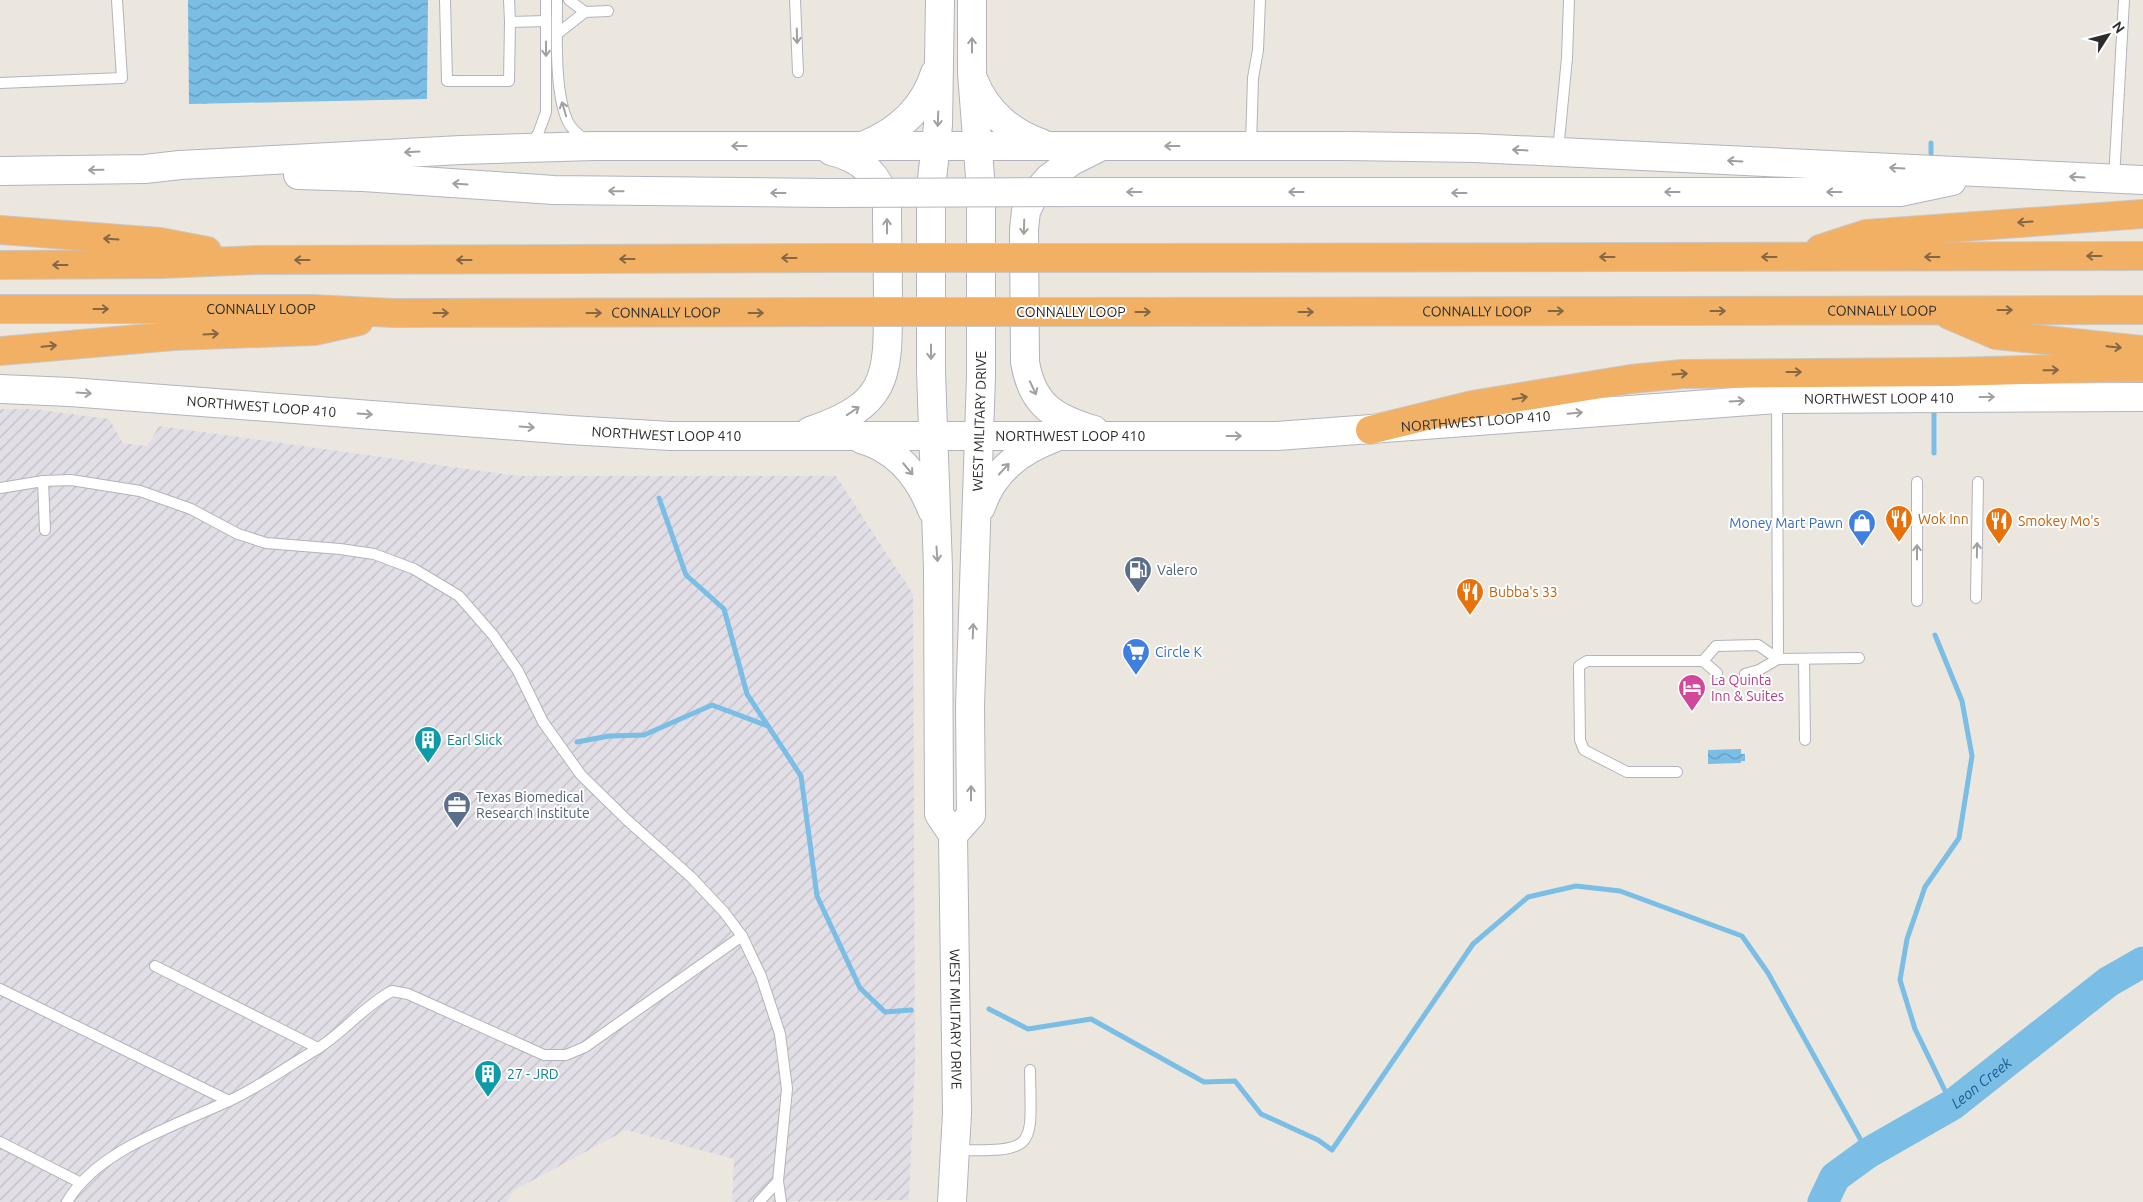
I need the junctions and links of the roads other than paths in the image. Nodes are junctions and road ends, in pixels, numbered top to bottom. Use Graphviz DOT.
graph roads {
  1 [pos="117,0"];
  2 [pos="445,0"];
  3 [pos="509,0"];
  4 [pos="546,0"];
  5 [pos="557,0"];
  6 [pos="568,0"];
  7 [pos="795,0"];
  8 [pos="940,0"];
  9 [pos="972,0"];
  10 [pos="1260,0"];
  11 [pos="1569,0"];
  12 [pos="2124,0"];
  13 [pos="608,11"];
  14 [pos="585,12"];
  15 [pos="546,21"];
  16 [pos="510,22"];
  17 [pos="556,34"];
  18 [pos="939,49"];
  19 [pos="798,72"];
  20 [pos="972,74"];
  21 [pos="0,82"];
  22 [pos="594,146"];
  23 [pos="806,146"];
  24 [pos="864,146"];
  25 [pos="936,146"];
  26 [pos="976,146"];
  27 [pos="1052,146"];
  28 [pos="1102,146"];
  29 [pos="1251,146"];
  30 [pos="524,147"];
  31 [pos="1558,152"];
  32 [pos="145,169"];
  33 [pos="0,171"];
  34 [pos="1990,173"];
  35 [pos="2114,179"];
  36 [pos="2143,180"];
  37 [pos="2143,214"];
  38 [pos="0,230"];
  39 [pos="2143,256"];
  40 [pos="1796,257"];
  41 [pos="258,260"];
  42 [pos="0,265"];
  43 [pos="0,310"];
  44 [pos="1939,310"];
  45 [pos="2143,310"];
  46 [pos="393,313"];
  47 [pos="2143,350"];
  48 [pos="0,351"];
  49 [pos="2143,367"];
  50 [pos="0,389"];
  51 [pos="2143,397"];
  52 [pos="1777,399"];
  53 [pos="1370,430"];
  54 [pos="933,435"];
  55 [pos="980,435"];
  56 [pos="792,436"];
  57 [pos="852,436"];
  58 [pos="1061,436"];
  59 [pos="1109,436"];
  60 [pos="44,481"];
  61 [pos="1917,482"];
  62 [pos="1978,482"];
  63 [pos="0,488"];
  64 [pos="934,516"];
  65 [pos="977,528"];
  66 [pos="45,530"];
  67 [pos="1976,598"];
  68 [pos="1917,600"];
  69 [pos="1859,658"];
  70 [pos="1778,659"];
  71 [pos="1804,659"];
  72 [pos="1703,661"];
  73 [pos="1717,673"];
  74 [pos="1745,674"];
  75 [pos="1805,740"];
  76 [pos="1677,772"];
  77 [pos="953,836"];
  78 [pos="742,936"];
  79 [pos="155,966"];
  80 [pos="0,989"];
  81 [pos="318,1048"];
  82 [pos="1030,1070"];
  83 [pos="229,1101"];
  84 [pos="0,1142"];
  85 [pos="956,1150"];
  86 [pos="778,1181"];
  87 [pos="81,1182"];
  88 [pos="66,1202"];
  89 [pos="760,1202"];
  90 [pos="770,1202"];
  91 [pos="781,1202"];
  92 [pos="952,1202"];
  1 -- 21 [label="lane"];
  2 -- 16 [label="lane"];
  3 -- 16 [label="lane"];
  4 -- 15 [label="lane"];
  5 -- 17 [label="lane"];
  6 -- 14 [label="lane"];
  7 -- 19 [label="lane, one-way"];
  8 -- 18 [label="main road"];
  20 -- 9 [label="main road, WEST MILITARY DRIVE, one-way"];
  10 -- 29 [label="lane"];
  11 -- 31 [label="lane"];
  12 -- 35 [label="lane"];
  13 -- 14 [label="lane"];
  14 -- 17 [label="lane"];
  15 -- 16 [label="lane"];
  15 -- 30 [label="lane, one-way"];
  22 -- 17 [label="lane, one-way"];
  18 -- 24 [label="main road"];
  18 -- 25 [label="main road, one-way"];
  20 -- 26 [label="main road, WEST MILITARY DRIVE"];
  20 -- 27 [label="main road"];
  23 -- 22 [label="main road, one-way"];
  22 -- 30 [label="main road"];
  23 -- 24 [label="main road"];
  56 -- 23 [label="main road, one-way"];
  24 -- 25 [label="main road"];
  25 -- 26 [label="main road"];
  25 -- 54 [label="main road, one-way"];
  26 -- 27 [label="main road"];
  26 -- 55 [label="main road, WEST MILITARY DRIVE"];
  27 -- 28 [label="main road"];
  29 -- 28 [label="main road, one-way"];
  28 -- 59 [label="main road, one-way"];
  31 -- 29 [label="main road, one-way"];
  30 -- 32 [label="main road, one-way"];
  34 -- 31 [label="main road, one-way"];
  32 -- 33 [label="main road, one-way"];
  34 -- 32 [label="main road, one-way, bridge"];
  35 -- 34 [label="main road, one-way"];
  35 -- 36 [label="main road"];
  37 -- 40 [label="highway, one-way"];
  41 -- 38 [label="highway, one-way"];
  39 -- 40 [label="highway, one-way"];
  40 -- 41 [label="highway, one-way, bridge"];
  41 -- 42 [label="highway, one-way"];
  43 -- 46 [label="highway, CONNALLY LOOP, one-way"];
  44 -- 45 [label="highway, CONNALLY LOOP, one-way"];
  46 -- 44 [label="highway, CONNALLY LOOP, one-way, bridge"];
  44 -- 47 [label="highway, one-way"];
  48 -- 46 [label="highway, one-way"];
  53 -- 49 [label="highway, one-way"];
  50 -- 56 [label="main road, NORTHWEST LOOP 410, one-way"];
  52 -- 51 [label="main road, NORTHWEST LOOP 410, one-way"];
  53 -- 52 [label="main road, NORTHWEST LOOP 410, one-way"];
  52 -- 70 [label="lane"];
  59 -- 53 [label="main road, NORTHWEST LOOP 410, one-way"];
  54 -- 55 [label="main road, NORTHWEST LOOP 410"];
  54 -- 57 [label="main road, NORTHWEST LOOP 410"];
  54 -- 64 [label="main road"];
  55 -- 58 [label="main road, NORTHWEST LOOP 410"];
  55 -- 65 [label="main road, WEST MILITARY DRIVE"];
  56 -- 57 [label="main road, NORTHWEST LOOP 410"];
  57 -- 64 [label="main road, one-way"];
  58 -- 59 [label="main road, NORTHWEST LOOP 410"];
  65 -- 58 [label="main road, one-way"];
  60 -- 63 [label="lane"];
  60 -- 66 [label="lane"];
  60 -- 78 [label="lane"];
  68 -- 61 [label="lane, one-way"];
  67 -- 62 [label="lane, one-way"];
  64 -- 77 [label="main road, one-way"];
  77 -- 65 [label="main road, WEST MILITARY DRIVE, one-way"];
  69 -- 71 [label="lane"];
  70 -- 71 [label="lane"];
  70 -- 72 [label="lane"];
  70 -- 74 [label="lane"];
  71 -- 75 [label="lane"];
  72 -- 73 [label="lane"];
  72 -- 76 [label="lane"];
  77 -- 85 [label="main road, WEST MILITARY DRIVE"];
  78 -- 81 [label="lane"];
  78 -- 86 [label="lane"];
  79 -- 81 [label="lane"];
  80 -- 83 [label="lane"];
  81 -- 83 [label="lane"];
  82 -- 85 [label="lane"];
  83 -- 87 [label="lane"];
  84 -- 87 [label="lane"];
  85 -- 92 [label="main road, WEST MILITARY DRIVE"];
  86 -- 89 [label="lane"];
  86 -- 90 [label="lane"];
  86 -- 91 [label="lane"];
  87 -- 88 [label="lane"];
}
